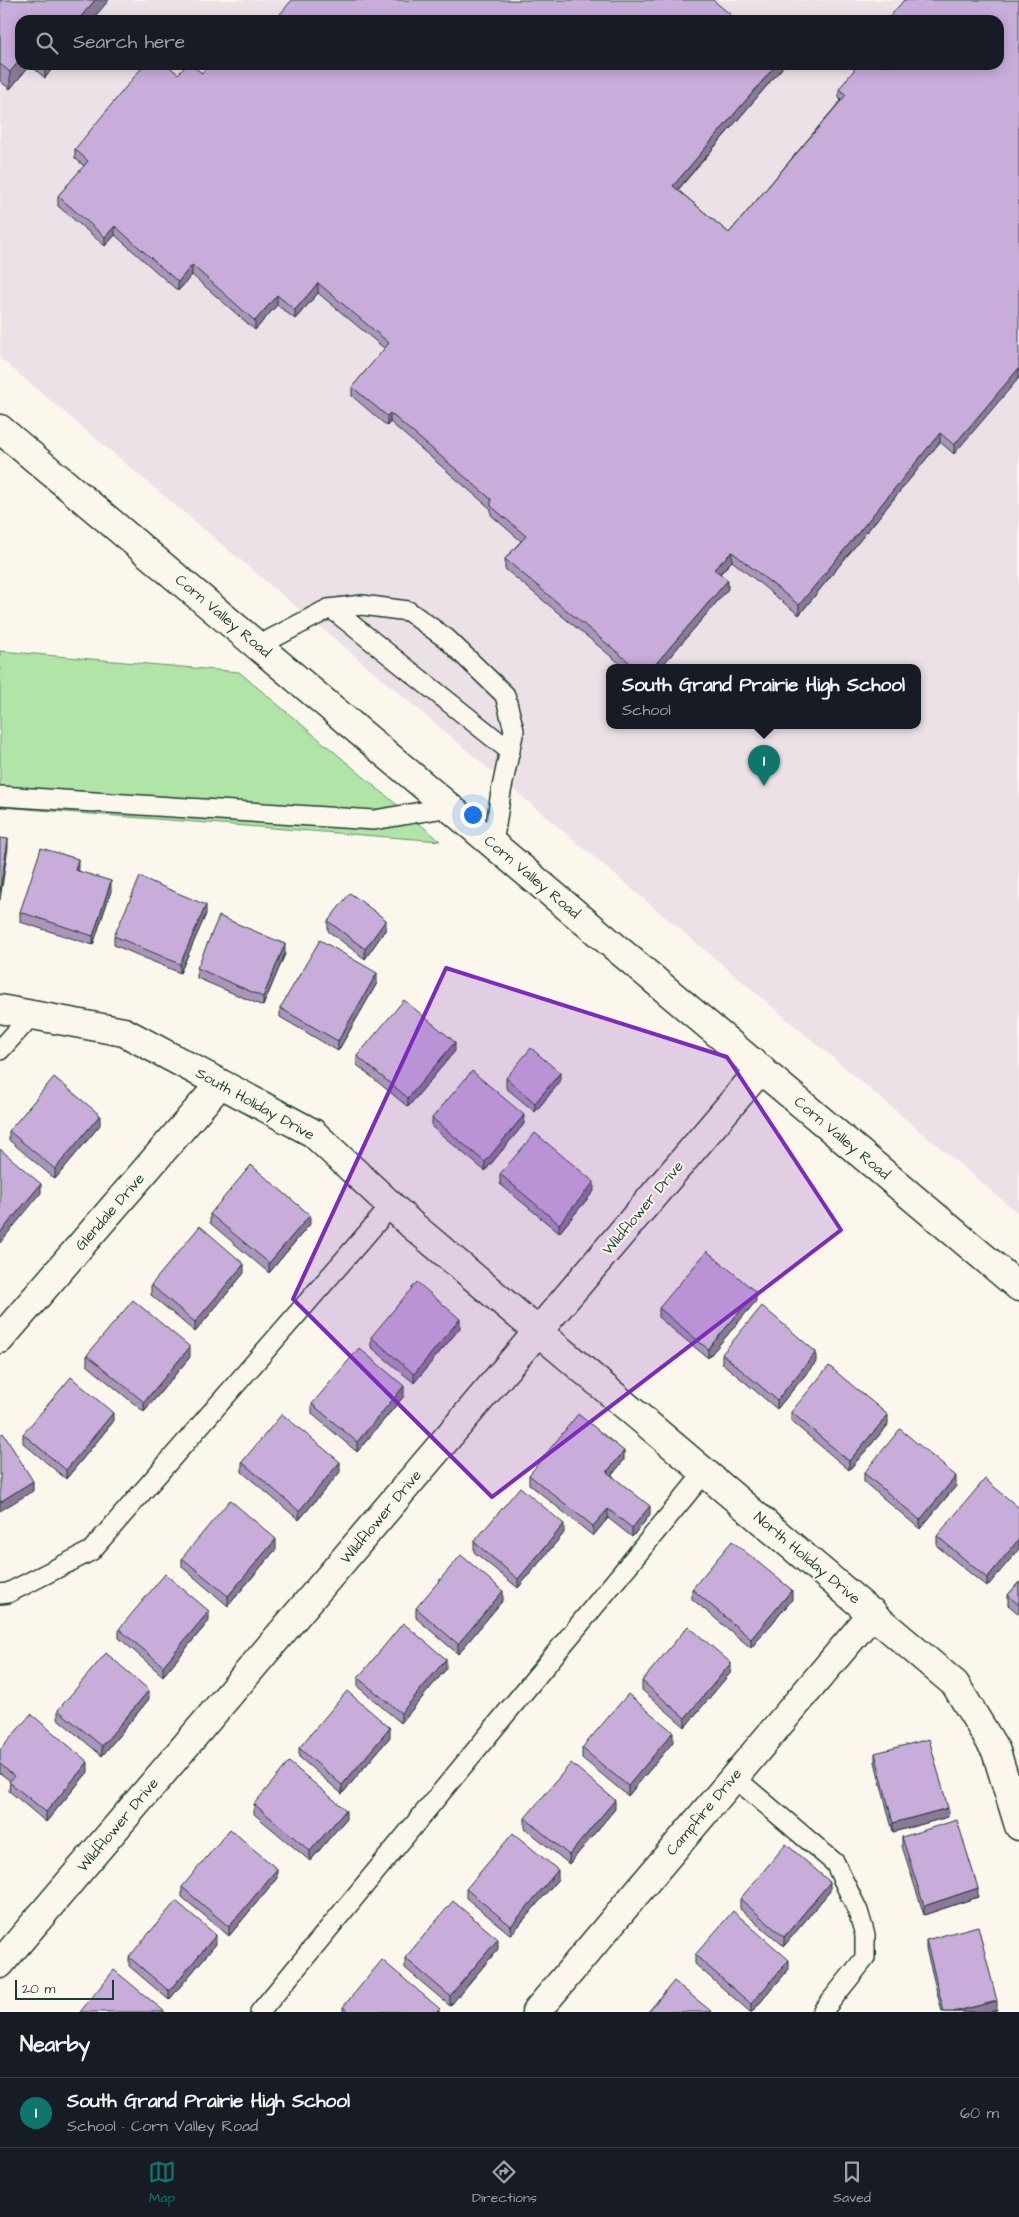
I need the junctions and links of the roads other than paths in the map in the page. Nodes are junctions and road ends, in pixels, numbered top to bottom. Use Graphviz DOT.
graph roads {
  1 [pos="0,429"];
  2 [pos="332,609"];
  3 [pos="258,646"];
  4 [pos="510,751"];
  5 [pos="0,796"];
  6 [pos="450,808"];
  7 [pos="493,844"];
  8 [pos="0,1009"];
  9 [pos="32,1015"];
  10 [pos="0,1050"];
  11 [pos="761,1069"];
  12 [pos="220,1084"];
  13 [pos="391,1206"];
  14 [pos="1019,1287"];
  15 [pos="538,1332"];
  16 [pos="0,1339"];
  17 [pos="705,1472"];
  18 [pos="0,1594"];
  19 [pos="873,1613"];
  20 [pos="734,1777"];
  21 [pos="1019,1826"];
  22 [pos="5,1947"];
  23 [pos="260,2012"];
  24 [pos="536,2012"];
  25 [pos="822,2012"];
  1 -- 3 [label="street, Corn Valley Road"];
  2 -- 3 [label="lane"];
  2 -- 4 [label="lane"];
  2 -- 4 [label="lane"];
  3 -- 6 [label="street, Corn Valley Road"];
  4 -- 7 [label="lane"];
  5 -- 6 [label="lane"];
  6 -- 7 [label="street, Corn Valley Road"];
  7 -- 11 [label="street, Corn Valley Road"];
  8 -- 9 [label="street, South Holiday Drive"];
  9 -- 10 [label="lane"];
  9 -- 12 [label="street, South Holiday Drive"];
  11 -- 14 [label="street, Corn Valley Road"];
  11 -- 15 [label="street, Wildflower Drive"];
  12 -- 13 [label="street, South Holiday Drive"];
  12 -- 16 [label="street, Glendale Drive"];
  13 -- 15 [label="street, South Holiday Drive"];
  13 -- 18 [label="lane"];
  15 -- 17 [label="street, North Holiday Drive"];
  15 -- 22 [label="street, Wildflower Drive"];
  17 -- 19 [label="street, North Holiday Drive"];
  17 -- 23 [label="lane"];
  19 -- 20 [label="street, Campfire Drive"];
  19 -- 21 [label="street, North Holiday Drive"];
  20 -- 24 [label="street, Campfire Drive"];
  20 -- 25 [label="lane"];
}
